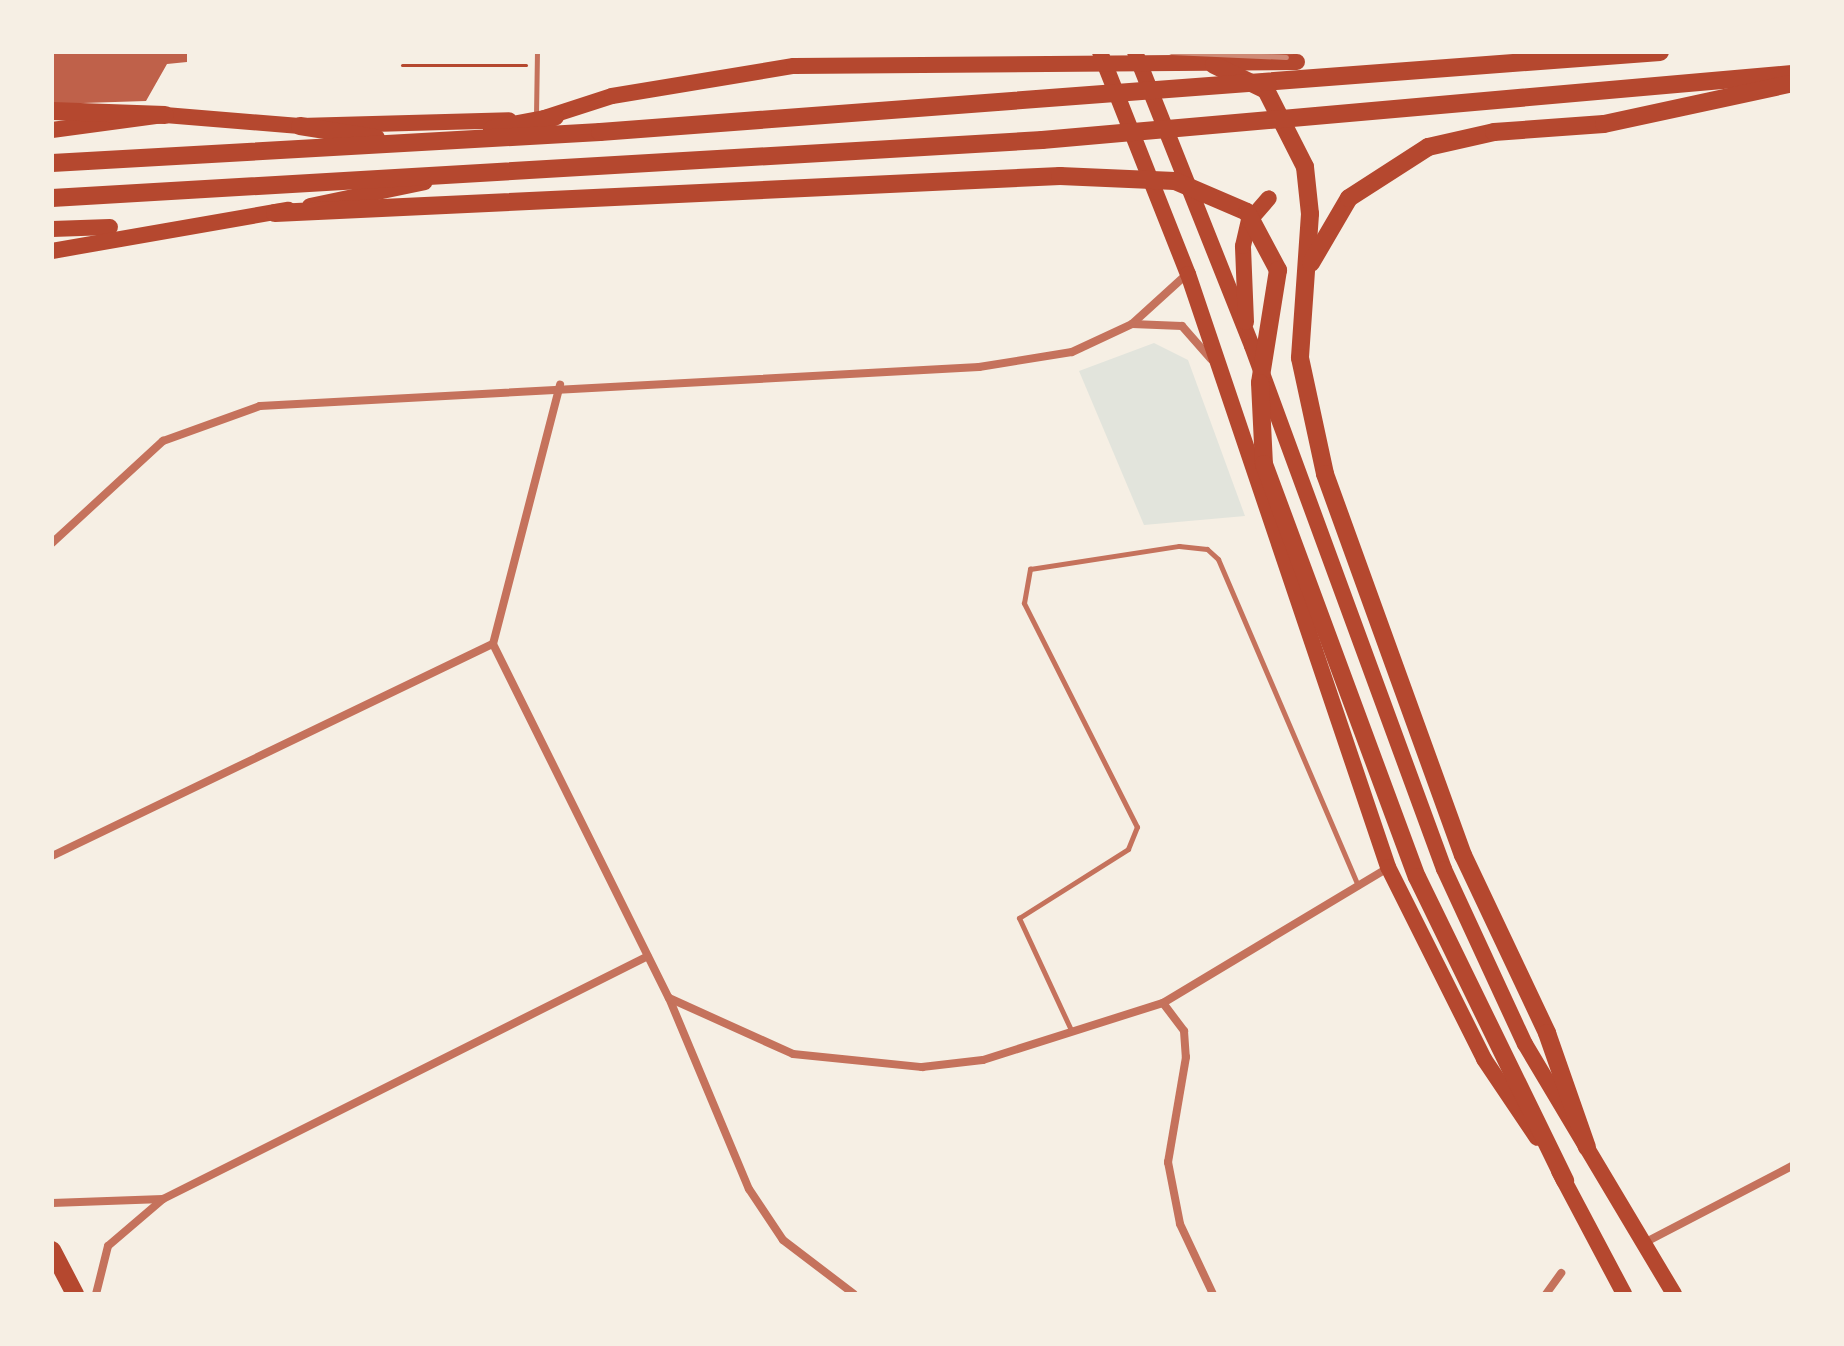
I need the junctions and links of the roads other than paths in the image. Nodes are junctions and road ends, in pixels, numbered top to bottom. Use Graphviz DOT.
graph roads {
  1 [pos="537,52"];
  2 [pos="1100,52"];
  3 [pos="1135,52"];
  4 [pos="1660,52"];
  5 [pos="1297,62"];
  6 [pos="1214,65"];
  7 [pos="1792,74"];
  8 [pos="1792,83"];
  9 [pos="52,111"];
  10 [pos="165,115"];
  11 [pos="546,118"];
  12 [pos="300,126"];
  13 [pos="52,130"];
  14 [pos="413,143"];
  15 [pos="52,163"];
  16 [pos="434,180"];
  17 [pos="52,198"];
  18 [pos="578,198"];
  19 [pos="1269,198"];
  20 [pos="275,213"];
  21 [pos="170,225"];
  22 [pos="52,229"];
  23 [pos="52,251"];
  24 [pos="1188,274"];
  25 [pos="1302,301"];
  26 [pos="1132,324"];
  27 [pos="1247,335"];
  28 [pos="1219,370"];
  29 [pos="560,385"];
  30 [pos="52,543"];
  31 [pos="493,644"];
  32 [pos="52,856"];
  33 [pos="1388,867"];
  34 [pos="1358,886"];
  35 [pos="648,956"];
  36 [pos="669,998"];
  37 [pos="1163,1003"];
  38 [pos="1072,1032"];
  39 [pos="1587,1147"];
  40 [pos="1792,1166"];
  41 [pos="1565,1181"];
  42 [pos="163,1199"];
  43 [pos="52,1203"];
  44 [pos="1644,1243"];
  45 [pos="52,1250"];
  46 [pos="1561,1273"];
  47 [pos="75,1294"];
  48 [pos="96,1294"];
  49 [pos="854,1294"];
  50 [pos="1213,1294"];
  51 [pos="1546,1294"];
  52 [pos="1624,1294"];
  53 [pos="1674,1294"];
  1 -- 11 [label="lane"];
  2 -- 24 [label="main road"];
  3 -- 27 [label="main road"];
  4 -- 14 [label="highway"];
  5 -- 6 [label="main road"];
  6 -- 11 [label="main road"];
  6 -- 25 [label="highway"];
  7 -- 16 [label="highway"];
  8 -- 25 [label="highway"];
  9 -- 10 [label="highway"];
  10 -- 12 [label="main road"];
  10 -- 13 [label="main road"];
  11 -- 12 [label="main road"];
  11 -- 14 [label="highway"];
  12 -- 14 [label="highway"];
  14 -- 15 [label="highway"];
  16 -- 17 [label="highway"];
  16 -- 18 [label="highway"];
  16 -- 20 [label="main road"];
  18 -- 20 [label="highway"];
  18 -- 41 [label="highway"];
  19 -- 27 [label="main road"];
  20 -- 21 [label="main road"];
  21 -- 22 [label="main road"];
  21 -- 23 [label="main road"];
  24 -- 26 [label="street"];
  24 -- 28 [label="main road"];
  25 -- 39 [label="highway"];
  26 -- 28 [label="street"];
  26 -- 29 [label="street"];
  27 -- 39 [label="main road"];
  28 -- 33 [label="main road"];
  29 -- 30 [label="street"];
  29 -- 31 [label="street"];
  31 -- 32 [label="street"];
  31 -- 35 [label="street"];
  33 -- 34 [label="street"];
  33 -- 41 [label="main road"];
  34 -- 37 [label="street"];
  34 -- 38 [label="lane"];
  35 -- 36 [label="street"];
  35 -- 42 [label="street"];
  36 -- 38 [label="street"];
  36 -- 49 [label="street"];
  37 -- 38 [label="street"];
  37 -- 50 [label="street"];
  39 -- 44 [label="main road"];
  40 -- 44 [label="street"];
  41 -- 52 [label="main road"];
  42 -- 43 [label="street"];
  42 -- 48 [label="street"];
  44 -- 53 [label="main road"];
  45 -- 47 [label="highway"];
  46 -- 51 [label="street"];
}
